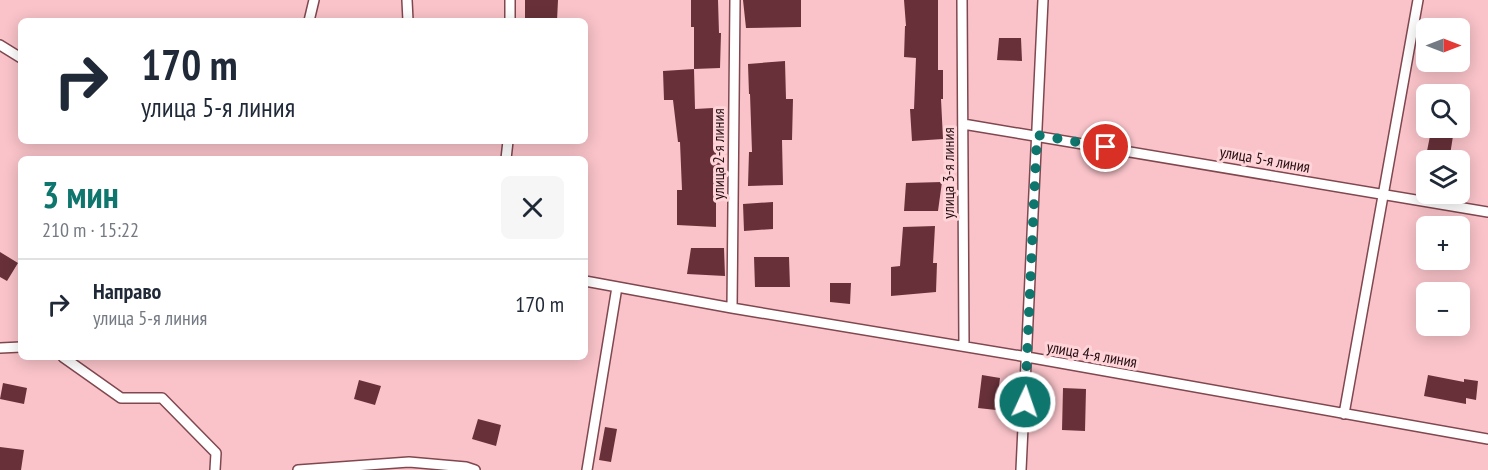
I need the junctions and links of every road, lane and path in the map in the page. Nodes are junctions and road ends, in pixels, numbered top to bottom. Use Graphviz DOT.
graph roads {
  1 [pos="314,0"];
  2 [pos="407,0"];
  3 [pos="510,0"];
  4 [pos="735,0"];
  5 [pos="962,0"];
  6 [pos="1043,0"];
  7 [pos="1418,0"];
  8 [pos="310,18"];
  9 [pos="408,18"];
  10 [pos="510,18"];
  11 [pos="0,45"];
  12 [pos="18,56"];
  13 [pos="963,124"];
  14 [pos="1037,135"];
  15 [pos="1383,194"];
  16 [pos="1488,212"];
  17 [pos="588,282"];
  18 [pos="616,287"];
  19 [pos="732,308"];
  20 [pos="964,346"];
  21 [pos="18,347"];
  22 [pos="0,348"];
  23 [pos="1027,357"];
  24 [pos="67,360"];
  25 [pos="1344,414"];
  26 [pos="1488,439"];
  27 [pos="215,470"];
  28 [pos="298,470"];
  29 [pos="475,470"];
  30 [pos="587,470"];
  31 [pos="1021,470"];
  1 -- 8 [label="street"];
  2 -- 9 [label="street"];
  3 -- 10 [label="street"];
  4 -- 19 [label="street, улица 2-я линия"];
  5 -- 13 [label="street, улица 3-я линия"];
  6 -- 14 [label="street"];
  7 -- 15 [label="street"];
  11 -- 12 [label="street"];
  13 -- 14 [label="street, улица 5-я линия"];
  13 -- 20 [label="street, улица 3-я линия"];
  14 -- 15 [label="street, улица 5-я линия"];
  14 -- 23 [label="street"];
  15 -- 16 [label="street, улица 5-я линия"];
  15 -- 25 [label="street"];
  17 -- 18 [label="street, улица 4-я линия"];
  18 -- 19 [label="street, улица 4-я линия"];
  18 -- 30 [label="street"];
  19 -- 20 [label="street, улица 4-я линия"];
  20 -- 23 [label="street, улица 4-я линия"];
  21 -- 22 [label="street"];
  23 -- 25 [label="street, улица 4-я линия"];
  23 -- 31 [label="street"];
  24 -- 27 [label="street"];
  25 -- 26 [label="street, улица 4-я линия"];
  28 -- 29 [label="street"];
}
